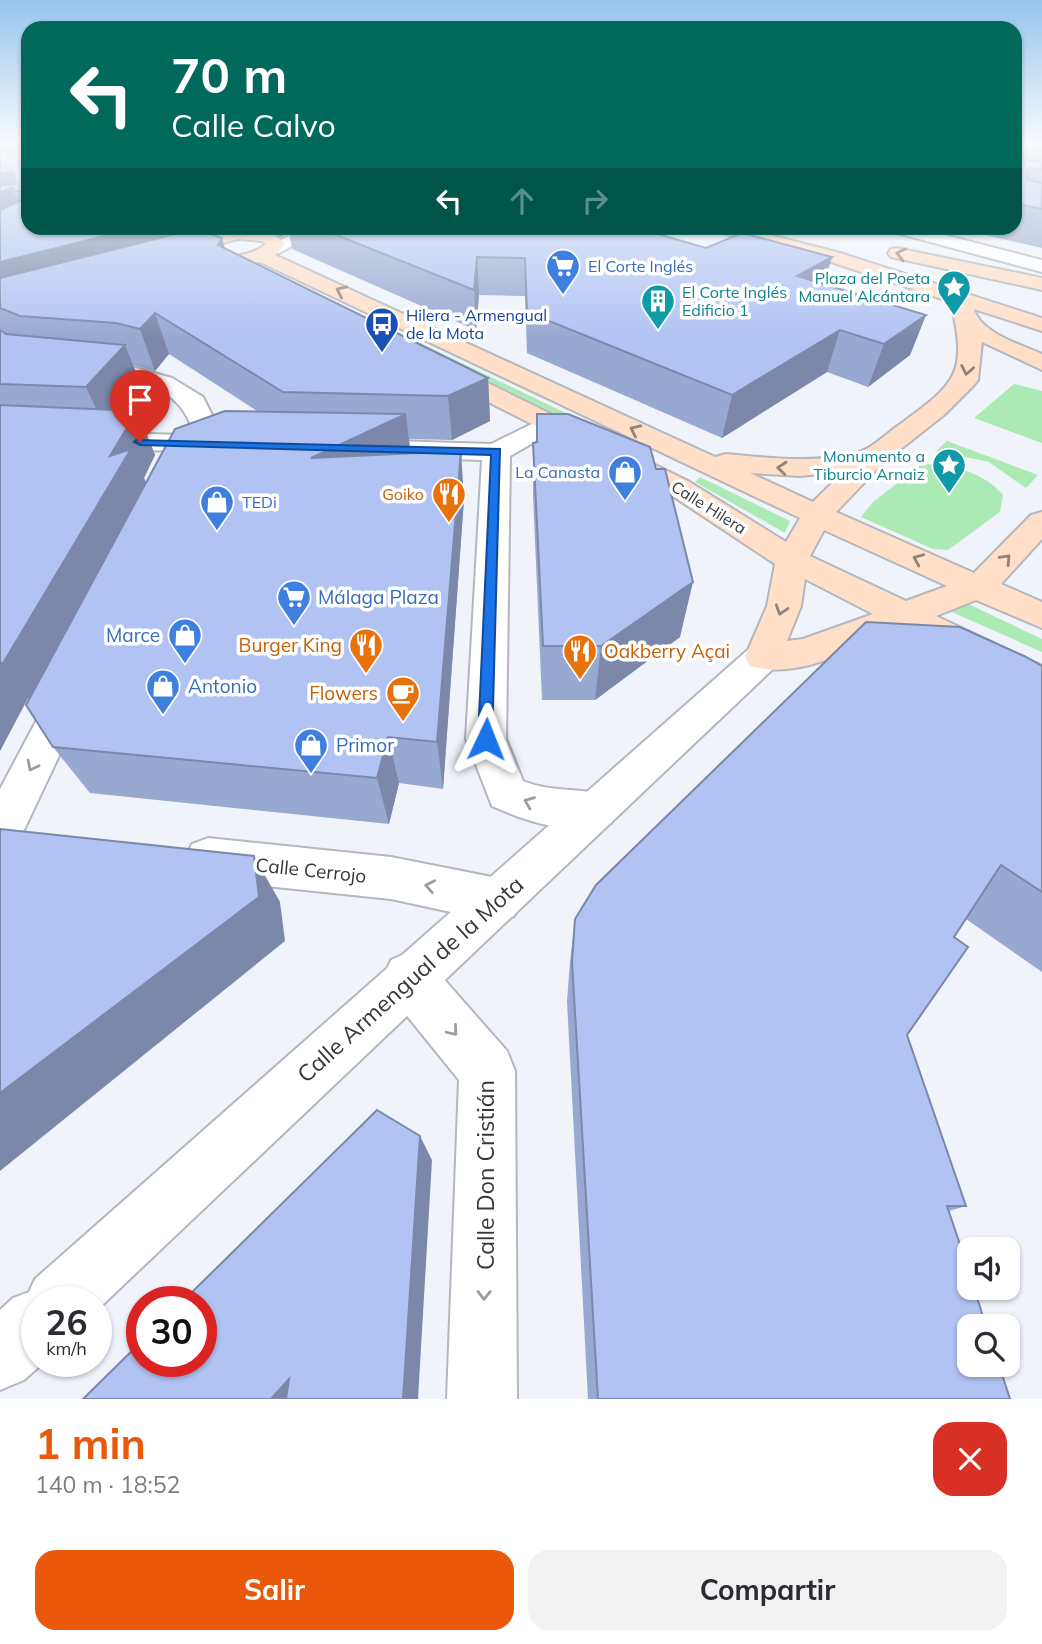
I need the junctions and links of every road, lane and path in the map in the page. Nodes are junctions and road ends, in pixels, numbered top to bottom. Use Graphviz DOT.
graph roads {
  1 [pos="231,235"];
  2 [pos="250,235"];
  3 [pos="302,235"];
  4 [pos="746,235"];
  5 [pos="925,235"];
  6 [pos="200,247"];
  7 [pos="885,250"];
  8 [pos="267,252"];
  9 [pos="184,263"];
  10 [pos="1042,266"];
  11 [pos="991,273"];
  12 [pos="260,279"];
  13 [pos="1042,284"];
  14 [pos="963,307"];
  15 [pos="1042,325"];
  16 [pos="0,346"];
  17 [pos="425,362"];
  18 [pos="1042,363"];
  19 [pos="550,423"];
  20 [pos="0,438"];
  21 [pos="195,443"];
  22 [pos="248,445"];
  23 [pos="339,447"];
  24 [pos="496,452"];
  25 [pos="873,457"];
  26 [pos="697,459"];
  27 [pos="171,492"];
  28 [pos="817,515"];
  29 [pos="1042,521"];
  30 [pos="792,560"];
  31 [pos="980,586"];
  32 [pos="906,614"];
  33 [pos="1042,616"];
  34 [pos="763,657"];
  35 [pos="83,665"];
  36 [pos="1042,682"];
  37 [pos="596,810"];
  38 [pos="10,833"];
  39 [pos="161,853"];
  40 [pos="497,900"];
  41 [pos="409,978"];
  42 [pos="75,1286"];
  43 [pos="21,1337"];
  44 [pos="0,1356"];
  45 [pos="482,1399"];
  1 -- 6 [label="main road"];
  2 -- 8 [label="main road, Calle Hilera"];
  3 -- 8 [label="street"];
  4 -- 14 [label="main road"];
  5 -- 10 [label="street"];
  6 -- 8 [label="main road"];
  6 -- 9 [label="street"];
  6 -- 12 [label="main road"];
  11 -- 7 [label="main road, one-way"];
  26 -- 8 [label="main road, Calle Hilera, one-way"];
  10 -- 11 [label="main road"];
  11 -- 13 [label="main road"];
  11 -- 14 [label="main road"];
  14 -- 15 [label="main road"];
  14 -- 18 [label="main road"];
  14 -- 25 [label="main road, Calle Armengual de la Mota, one-way"];
  16 -- 21 [label="street"];
  17 -- 19 [label="main road, Calle Hilera"];
  19 -- 24 [label="street"];
  19 -- 30 [label="main road, Calle Hilera"];
  20 -- 21 [label="street"];
  21 -- 22 [label="street"];
  21 -- 27 [label="street"];
  23 -- 24 [label="street"];
  37 -- 24 [label="street, one-way"];
  25 -- 26 [label="main road, Calle Armengual de la Mota, one-way"];
  25 -- 28 [label="main road, Calle Armengual de la Mota"];
  26 -- 28 [label="main road, Calle Hilera"];
  28 -- 30 [label="main road, Calle Armengual de la Mota"];
  31 -- 28 [label="main road, Calle Hilera, one-way"];
  31 -- 29 [label="main road, one-way"];
  30 -- 32 [label="main road, Calle Hilera"];
  30 -- 34 [label="main road, Calle Armengual de la Mota, one-way"];
  31 -- 32 [label="main road"];
  31 -- 33 [label="main road, Calle Hilera"];
  32 -- 34 [label="main road"];
  32 -- 36 [label="main road, Calle Hilera"];
  34 -- 37 [label="street, Calle Armengual de la Mota"];
  35 -- 38 [label="street, one-way"];
  37 -- 40 [label="street, Calle Armengual de la Mota"];
  40 -- 39 [label="street, Calle Cerrojo, one-way"];
  40 -- 41 [label="street, Calle Armengual de la Mota"];
  41 -- 42 [label="street, Calle Armengual de la Mota"];
  41 -- 45 [label="street, Calle Don Cristián, one-way"];
  43 -- 44 [label="street"];
}
